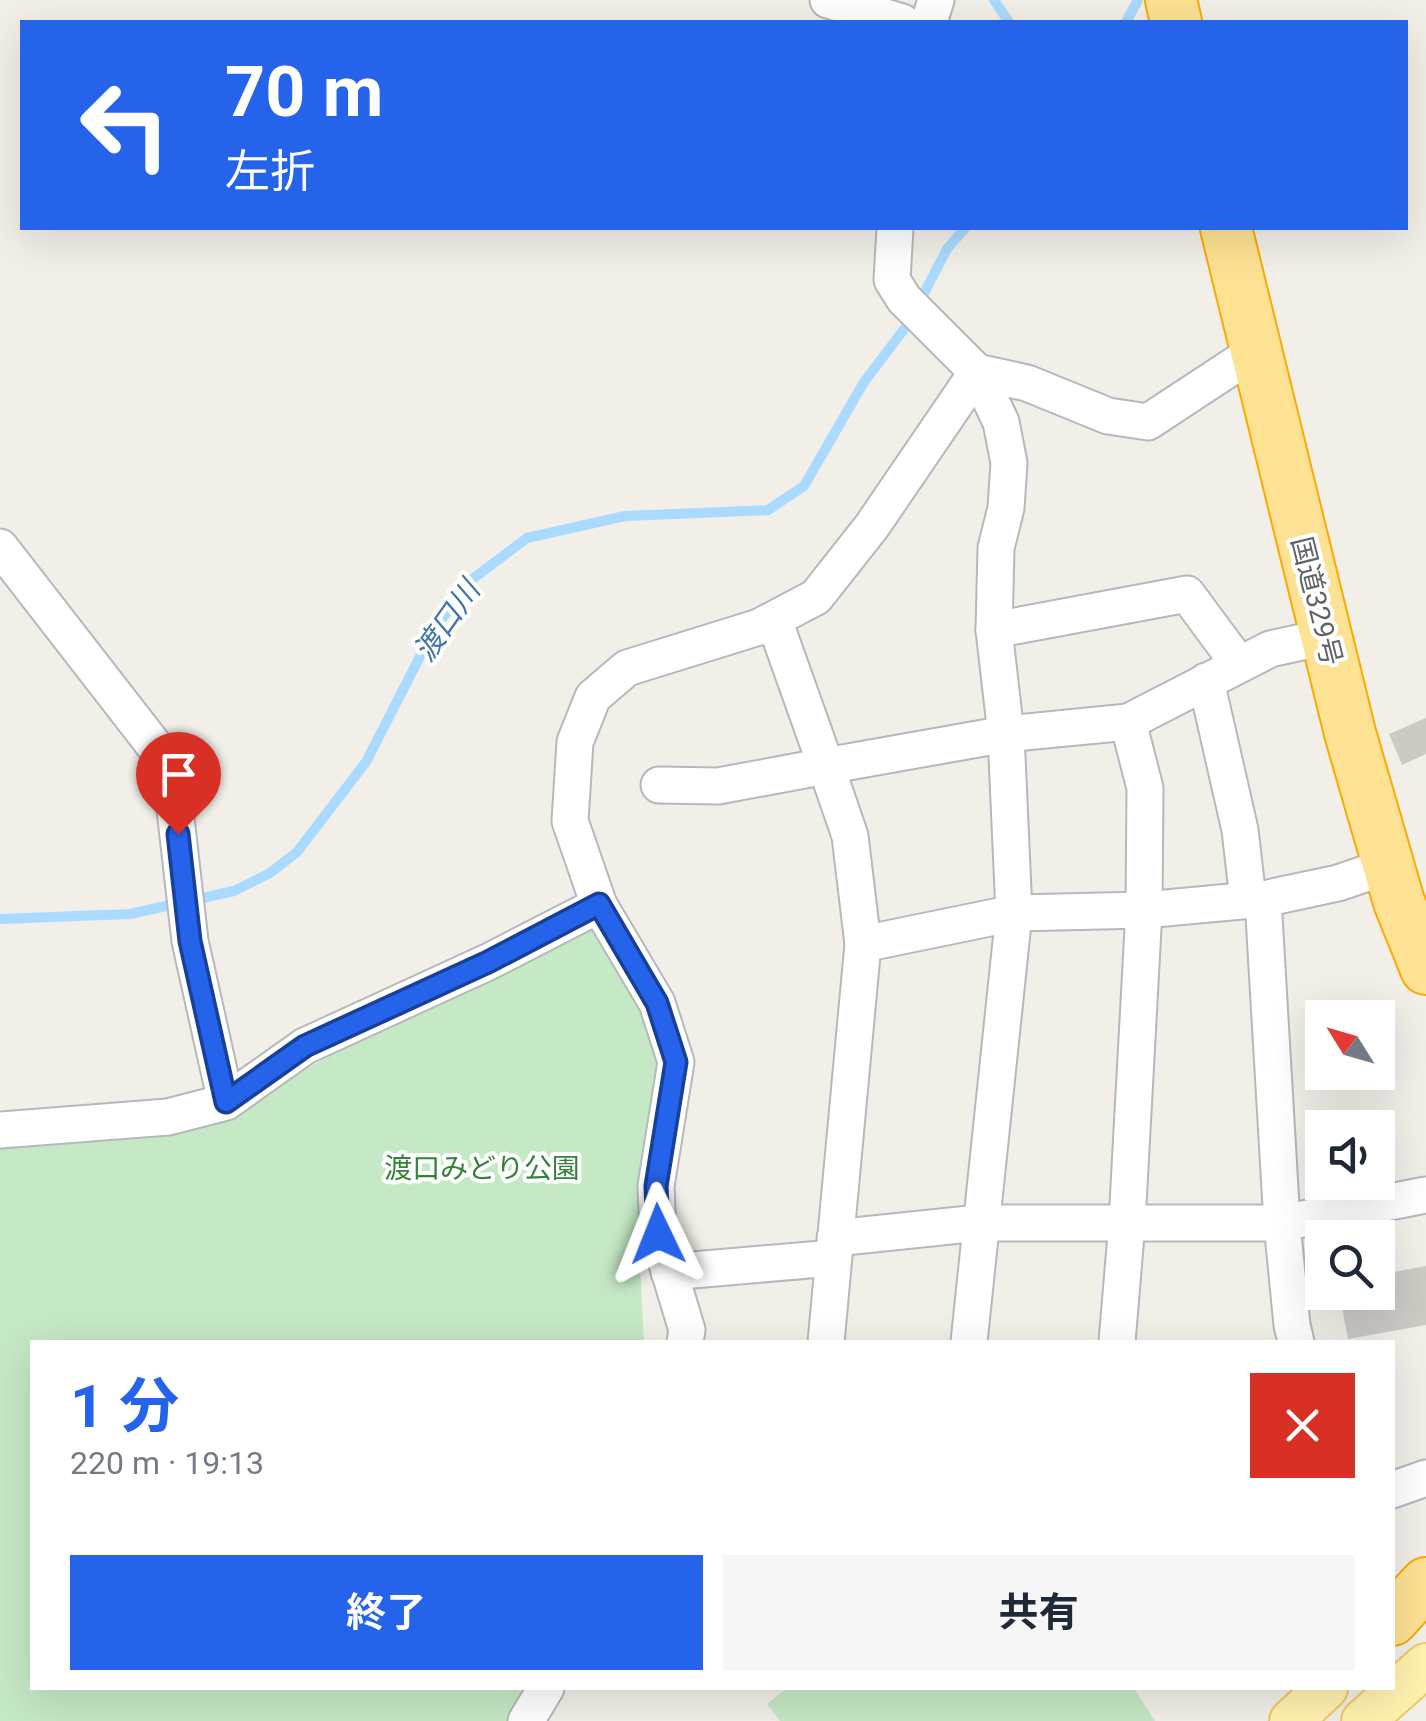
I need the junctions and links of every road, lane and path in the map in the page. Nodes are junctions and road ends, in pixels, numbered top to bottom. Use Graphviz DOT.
graph roads {
  1 [pos="828,0"];
  2 [pos="895,20"];
  3 [pos="895,230"];
  4 [pos="1226,230"];
  5 [pos="1256,351"];
  6 [pos="977,372"];
  7 [pos="0,547"];
  8 [pos="774,620"];
  9 [pos="994,630"];
  10 [pos="1325,637"];
  11 [pos="1238,663"];
  12 [pos="1206,681"];
  13 [pos="1128,722"];
  14 [pos="1006,734"];
  15 [pos="826,766"];
  16 [pos="659,785"];
  17 [pos="1388,866"];
  18 [pos="1256,899"];
  19 [pos="599,904"];
  20 [pos="1144,910"];
  21 [pos="1014,912"];
  22 [pos="863,944"];
  23 [pos="1426,970"];
  24 [pos="226,1102"];
  25 [pos="0,1130"];
  26 [pos="1426,1195"];
  27 [pos="979,1223"];
  28 [pos="1127,1223"];
  29 [pos="1282,1223"];
  30 [pos="834,1248"];
  31 [pos="670,1272"];
  32 [pos="685,1340"];
  33 [pos="826,1340"];
  34 [pos="969,1340"];
  35 [pos="1116,1340"];
  36 [pos="1296,1340"];
  37 [pos="1426,1478"];
  38 [pos="1395,1489"];
  39 [pos="1426,1583"];
  40 [pos="1426,1610"];
  41 [pos="1395,1617"];
  42 [pos="1395,1631"];
  43 [pos="1426,1666"];
  44 [pos="545,1690"];
  45 [pos="1324,1690"];
  46 [pos="526,1721"];
  47 [pos="1291,1721"];
  48 [pos="1363,1721"];
  1 -- 2 [label="street"];
  3 -- 6 [label="street"];
  4 -- 5 [label="highway, 国道329号"];
  5 -- 6 [label="street"];
  5 -- 10 [label="highway, 国道329号"];
  6 -- 8 [label="street"];
  6 -- 9 [label="street"];
  7 -- 24 [label="street"];
  8 -- 15 [label="street"];
  8 -- 19 [label="street"];
  9 -- 11 [label="street"];
  9 -- 14 [label="street"];
  10 -- 11 [label="street"];
  10 -- 17 [label="highway, 国道329号"];
  11 -- 12 [label="street"];
  12 -- 13 [label="street"];
  12 -- 18 [label="street"];
  13 -- 14 [label="street"];
  13 -- 20 [label="street"];
  14 -- 15 [label="street"];
  14 -- 21 [label="street"];
  15 -- 16 [label="street"];
  15 -- 22 [label="street"];
  17 -- 18 [label="street"];
  17 -- 23 [label="highway, 国道329号"];
  18 -- 20 [label="street"];
  18 -- 29 [label="street"];
  19 -- 24 [label="street"];
  19 -- 31 [label="street"];
  20 -- 21 [label="street"];
  20 -- 28 [label="street"];
  21 -- 22 [label="street"];
  21 -- 27 [label="street"];
  22 -- 30 [label="street"];
  24 -- 25 [label="street"];
  26 -- 29 [label="street"];
  27 -- 28 [label="street"];
  27 -- 30 [label="street"];
  27 -- 34 [label="street"];
  28 -- 29 [label="street"];
  28 -- 35 [label="street"];
  29 -- 36 [label="street"];
  30 -- 31 [label="street"];
  30 -- 33 [label="street"];
  31 -- 32 [label="street"];
  37 -- 38 [label="street"];
  39 -- 41 [label="highway"];
  40 -- 42 [label="main road"];
  43 -- 48 [label="main road"];
  44 -- 46 [label="street"];
  45 -- 47 [label="main road"];
}
